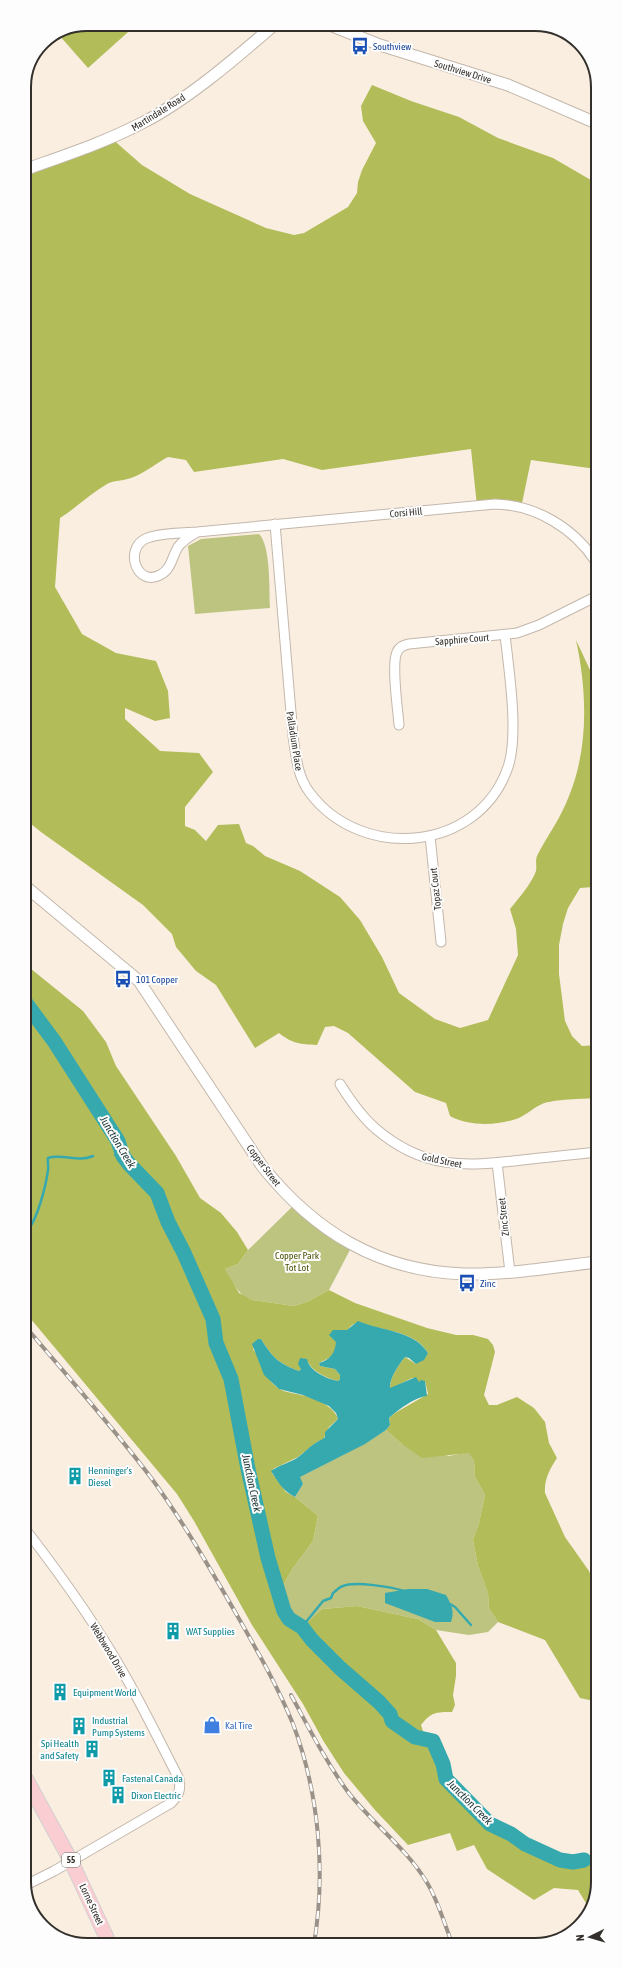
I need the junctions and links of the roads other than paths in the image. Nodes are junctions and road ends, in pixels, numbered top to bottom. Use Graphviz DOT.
graph roads {
  1 [pos="266,31"];
  2 [pos="345,31"];
  3 [pos="591,121"];
  4 [pos="31,167"];
  5 [pos="275,524"];
  6 [pos="197,532"];
  7 [pos="591,556"];
  8 [pos="591,599"];
  9 [pos="505,635"];
  10 [pos="399,725"];
  11 [pos="430,836"];
  12 [pos="31,891"];
  13 [pos="441,942"];
  14 [pos="340,1084"];
  15 [pos="591,1153"];
  16 [pos="497,1163"];
  17 [pos="591,1263"];
  18 [pos="510,1272"];
  19 [pos="31,1536"];
  20 [pos="31,1788"];
  21 [pos="71,1861"];
  22 [pos="31,1882"];
  23 [pos="107,1938"];
  1 -- 4 [label="street, Martindale Road"];
  2 -- 3 [label="street, Southview Drive"];
  5 -- 6 [label="street, Corsi Hill"];
  5 -- 7 [label="street, Corsi Hill"];
  5 -- 11 [label="street, Palladium Place"];
  6 -- 6 [label="street, Corsi Hill"];
  8 -- 9 [label="street, Sapphire Court"];
  9 -- 10 [label="street, Sapphire Court"];
  9 -- 11 [label="street, Palladium Place"];
  11 -- 13 [label="street, Topaz Court"];
  12 -- 18 [label="street, Copper Street"];
  14 -- 16 [label="street, Gold Street"];
  15 -- 16 [label="street, Gold Street"];
  16 -- 18 [label="street, Zinc Street"];
  17 -- 18 [label="street, Copper Street"];
  19 -- 21 [label="street, Webbwood Drive"];
  20 -- 21 [label="main road, Lorne Street / 55"];
  21 -- 22 [label="street"];
  21 -- 23 [label="main road, Lorne Street / 55"];
}
